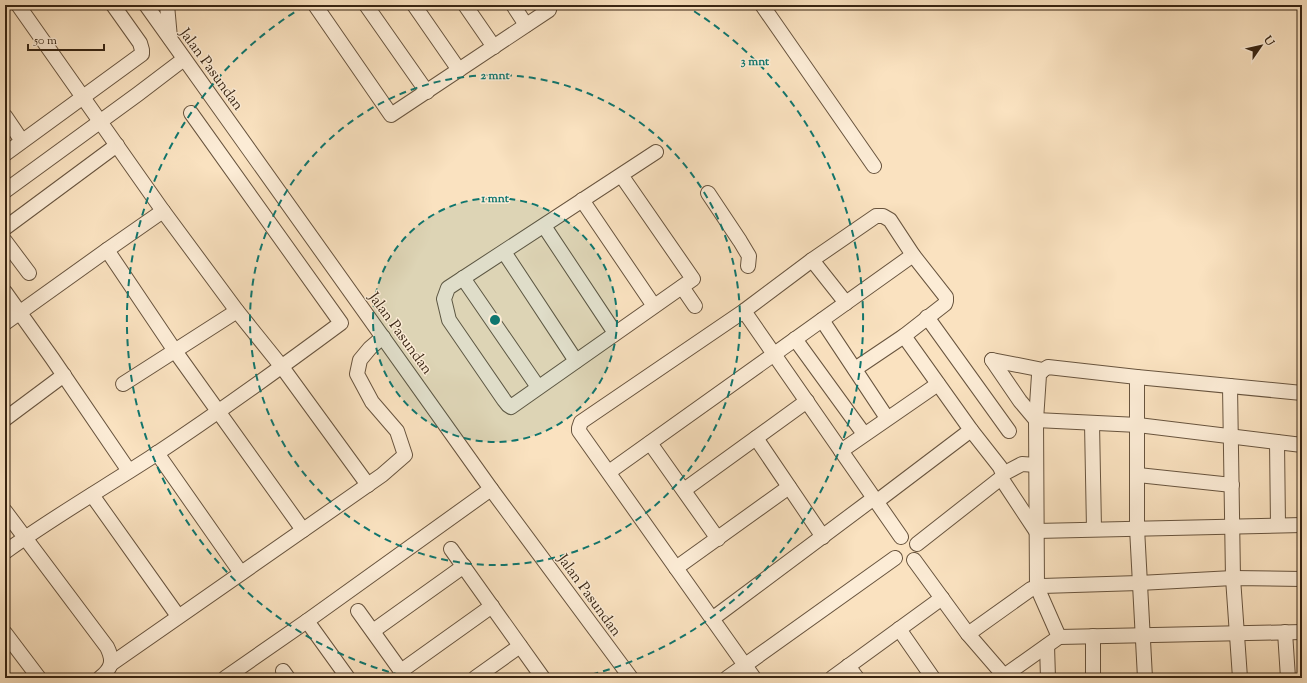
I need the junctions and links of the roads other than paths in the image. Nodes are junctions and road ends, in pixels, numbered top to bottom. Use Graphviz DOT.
graph roads {
  1 [pos="18,5"];
  2 [pos="113,5"];
  3 [pos="146,5"];
  4 [pos="167,5"];
  5 [pos="315,5"];
  6 [pos="366,5"];
  7 [pos="414,5"];
  8 [pos="465,5"];
  9 [pos="513,5"];
  10 [pos="550,5"];
  11 [pos="762,5"];
  12 [pos="526,25"];
  13 [pos="170,40"];
  14 [pos="494,47"];
  15 [pos="184,59"];
  16 [pos="459,70"];
  17 [pos="427,92"];
  18 [pos="83,96"];
  19 [pos="192,113"];
  20 [pos="5,116"];
  21 [pos="100,121"];
  22 [pos="22,141"];
  23 [pos="117,145"];
  24 [pos="656,152"];
  25 [pos="5,154"];
  26 [pos="874,166"];
  27 [pos="621,175"];
  28 [pos="5,191"];
  29 [pos="708,193"];
  30 [pos="582,200"];
  31 [pos="163,211"];
  32 [pos="544,226"];
  33 [pos="5,228"];
  34 [pos="5,241"];
  35 [pos="106,250"];
  36 [pos="504,252"];
  37 [pos="913,255"];
  38 [pos="812,260"];
  39 [pos="748,266"];
  40 [pos="29,273"];
  41 [pos="463,278"];
  42 [pos="682,287"];
  43 [pos="5,292"];
  44 [pos="846,303"];
  45 [pos="654,306"];
  46 [pos="695,306"];
  47 [pos="237,311"];
  48 [pos="744,311"];
  49 [pos="19,313"];
  50 [pos="927,317"];
  51 [pos="822,320"];
  52 [pos="5,323"];
  53 [pos="615,333"];
  54 [pos="904,336"];
  55 [pos="383,337"];
  56 [pos="795,339"];
  57 [pos="175,351"];
  58 [pos="773,354"];
  59 [pos="576,361"];
  60 [pos="282,367"];
  61 [pos="854,369"];
  62 [pos="1043,370"];
  63 [pos="64,375"];
  64 [pos="1138,377"];
  65 [pos="123,384"];
  66 [pos="938,384"];
  67 [pos="1230,386"];
  68 [pos="538,387"];
  69 [pos="1302,393"];
  70 [pos="806,402"];
  71 [pos="218,412"];
  72 [pos="888,418"];
  73 [pos="5,419"];
  74 [pos="1036,420"];
  75 [pos="1092,423"];
  76 [pos="1138,426"];
  77 [pos="971,430"];
  78 [pos="1009,432"];
  79 [pos="864,434"];
  80 [pos="1231,437"];
  81 [pos="756,438"];
  82 [pos="1277,442"];
  83 [pos="650,443"];
  84 [pos="1302,445"];
  85 [pos="841,451"];
  86 [pos="157,453"];
  87 [pos="1036,465"];
  88 [pos="129,471"];
  89 [pos="609,472"];
  90 [pos="1138,475"];
  91 [pos="1002,476"];
  92 [pos="368,485"];
  93 [pos="1232,485"];
  94 [pos="789,487"];
  95 [pos="491,489"];
  96 [pos="684,490"];
  97 [pos="92,495"];
  98 [pos="875,500"];
  99 [pos="5,511"];
  100 [pos="1278,525"];
  101 [pos="1302,525"];
  102 [pos="1233,526"];
  103 [pos="1137,528"];
  104 [pos="1094,529"];
  105 [pos="303,530"];
  106 [pos="1036,530"];
  107 [pos="823,537"];
  108 [pos="901,537"];
  109 [pos="25,538"];
  110 [pos="718,539"];
  111 [pos="917,544"];
  112 [pos="451,549"];
  113 [pos="5,552"];
  114 [pos="895,558"];
  115 [pos="914,560"];
  116 [pos="464,566"];
  117 [pos="676,568"];
  118 [pos="241,573"];
  119 [pos="1233,578"];
  120 [pos="1302,579"];
  121 [pos="1139,583"];
  122 [pos="1037,587"];
  123 [pos="942,598"];
  124 [pos="492,606"];
  125 [pos="358,611"];
  126 [pos="178,616"];
  127 [pos="712,620"];
  128 [pos="307,621"];
  129 [pos="899,629"];
  130 [pos="373,631"];
  131 [pos="1285,632"];
  132 [pos="1302,632"];
  133 [pos="1237,633"];
  134 [pos="968,634"];
  135 [pos="1093,636"];
  136 [pos="1142,636"];
  137 [pos="1059,637"];
  138 [pos="7,640"];
  139 [pos="520,646"];
  140 [pos="1047,646"];
  141 [pos="111,664"];
  142 [pos="744,665"];
  143 [pos="848,666"];
  144 [pos="403,674"];
  145 [pos="1005,677"];
  146 [pos="39,678"];
  147 [pos="100,678"];
  148 [pos="224,678"];
  149 [pos="348,678"];
  150 [pos="475,678"];
  151 [pos="543,678"];
  152 [pos="631,678"];
  153 [pos="727,678"];
  154 [pos="754,678"];
  155 [pos="832,678"];
  156 [pos="857,678"];
  157 [pos="933,678"];
  158 [pos="1048,678"];
  159 [pos="1093,678"];
  160 [pos="1145,678"];
  161 [pos="1240,678"];
  162 [pos="1288,678"];
  1 -- 18 [label="street"];
  2 -- 18 [label="street"];
  3 -- 13 [label="street, Jalan Pasundan"];
  4 -- 13 [label="street"];
  5 -- 17 [label="street"];
  6 -- 17 [label="street"];
  7 -- 16 [label="street"];
  8 -- 14 [label="street"];
  9 -- 12 [label="street"];
  10 -- 12 [label="street"];
  11 -- 26 [label="street"];
  12 -- 14 [label="street"];
  13 -- 15 [label="street, Jalan Pasundan"];
  14 -- 16 [label="street"];
  15 -- 21 [label="street"];
  15 -- 55 [label="street, Jalan Pasundan"];
  16 -- 17 [label="street"];
  18 -- 21 [label="street"];
  18 -- 22 [label="street"];
  19 -- 60 [label="street"];
  20 -- 22 [label="street"];
  21 -- 23 [label="street"];
  21 -- 28 [label="street"];
  22 -- 25 [label="street"];
  23 -- 31 [label="street"];
  23 -- 33 [label="street"];
  24 -- 27 [label="street"];
  27 -- 30 [label="street"];
  27 -- 42 [label="street"];
  29 -- 39 [label="street"];
  30 -- 32 [label="street"];
  30 -- 45 [label="street"];
  31 -- 35 [label="street"];
  31 -- 47 [label="street"];
  32 -- 36 [label="street"];
  32 -- 53 [label="street"];
  34 -- 40 [label="street"];
  35 -- 49 [label="street"];
  35 -- 57 [label="street"];
  36 -- 41 [label="street"];
  36 -- 59 [label="street"];
  37 -- 38 [label="street"];
  37 -- 44 [label="street"];
  37 -- 50 [label="street"];
  38 -- 44 [label="street"];
  38 -- 48 [label="street"];
  41 -- 68 [label="street"];
  41 -- 68 [label="street"];
  42 -- 45 [label="street"];
  42 -- 46 [label="street"];
  43 -- 49 [label="street"];
  44 -- 51 [label="street"];
  45 -- 53 [label="street"];
  47 -- 57 [label="street"];
  47 -- 60 [label="street"];
  48 -- 58 [label="street"];
  48 -- 89 [label="street"];
  49 -- 52 [label="street"];
  49 -- 63 [label="street"];
  50 -- 54 [label="street"];
  50 -- 78 [label="street"];
  51 -- 56 [label="street"];
  51 -- 61 [label="street"];
  53 -- 59 [label="street"];
  54 -- 61 [label="street"];
  54 -- 66 [label="street"];
  55 -- 92 [label="street"];
  55 -- 95 [label="street, Jalan Pasundan"];
  56 -- 58 [label="street"];
  56 -- 79 [label="street"];
  57 -- 65 [label="street"];
  57 -- 71 [label="street"];
  58 -- 70 [label="street"];
  58 -- 83 [label="street"];
  59 -- 68 [label="street"];
  60 -- 71 [label="street"];
  60 -- 92 [label="street"];
  61 -- 72 [label="street"];
  62 -- 64 [label="street"];
  62 -- 74 [label="street"];
  62 -- 74 [label="street"];
  63 -- 73 [label="street"];
  63 -- 88 [label="street"];
  64 -- 67 [label="street"];
  64 -- 76 [label="street"];
  66 -- 72 [label="street"];
  66 -- 77 [label="street"];
  67 -- 69 [label="street"];
  67 -- 80 [label="street"];
  70 -- 81 [label="street"];
  70 -- 85 [label="street"];
  71 -- 86 [label="street"];
  71 -- 105 [label="street"];
  72 -- 79 [label="street"];
  74 -- 75 [label="street"];
  74 -- 87 [label="street"];
  75 -- 76 [label="street"];
  75 -- 104 [label="street"];
  76 -- 80 [label="street"];
  76 -- 90 [label="street"];
  77 -- 91 [label="street"];
  77 -- 98 [label="street"];
  79 -- 85 [label="street"];
  80 -- 82 [label="street"];
  80 -- 93 [label="street"];
  81 -- 94 [label="street"];
  81 -- 96 [label="street"];
  82 -- 84 [label="street"];
  82 -- 100 [label="street"];
  83 -- 89 [label="street"];
  83 -- 96 [label="street"];
  85 -- 98 [label="street"];
  86 -- 88 [label="street"];
  86 -- 118 [label="street"];
  87 -- 91 [label="street"];
  87 -- 106 [label="street"];
  88 -- 97 [label="street"];
  89 -- 117 [label="street"];
  90 -- 93 [label="street"];
  90 -- 103 [label="street"];
  91 -- 106 [label="street"];
  91 -- 111 [label="street"];
  92 -- 105 [label="street"];
  93 -- 102 [label="street"];
  94 -- 107 [label="street"];
  94 -- 110 [label="street"];
  95 -- 128 [label="street"];
  95 -- 152 [label="street, Jalan Pasundan"];
  96 -- 110 [label="street"];
  97 -- 109 [label="street"];
  97 -- 126 [label="street"];
  98 -- 107 [label="street"];
  98 -- 108 [label="street"];
  99 -- 109 [label="street"];
  100 -- 101 [label="street"];
  100 -- 102 [label="street"];
  102 -- 103 [label="street"];
  102 -- 119 [label="street"];
  103 -- 104 [label="street"];
  103 -- 121 [label="street"];
  104 -- 106 [label="street"];
  105 -- 118 [label="street"];
  106 -- 122 [label="street"];
  107 -- 127 [label="street"];
  108 -- 111 [label="street"];
  108 -- 114 [label="street"];
  109 -- 113 [label="street"];
  109 -- 141 [label="street"];
  110 -- 117 [label="street"];
  111 -- 115 [label="street"];
  112 -- 116 [label="street"];
  114 -- 115 [label="street"];
  114 -- 142 [label="street"];
  115 -- 123 [label="street"];
  116 -- 124 [label="street"];
  116 -- 130 [label="street"];
  117 -- 127 [label="street"];
  118 -- 126 [label="street"];
  119 -- 120 [label="street"];
  119 -- 121 [label="street"];
  119 -- 133 [label="street"];
  121 -- 122 [label="street"];
  121 -- 136 [label="street"];
  122 -- 134 [label="street"];
  122 -- 137 [label="street"];
  123 -- 129 [label="street"];
  123 -- 134 [label="street"];
  124 -- 139 [label="street"];
  124 -- 144 [label="street"];
  125 -- 130 [label="street"];
  126 -- 141 [label="street"];
  127 -- 142 [label="street"];
  128 -- 148 [label="street"];
  128 -- 149 [label="street"];
  129 -- 143 [label="street"];
  129 -- 157 [label="street"];
  130 -- 144 [label="street"];
  131 -- 132 [label="street"];
  131 -- 133 [label="street"];
  131 -- 162 [label="street"];
  133 -- 136 [label="street"];
  133 -- 161 [label="street"];
  134 -- 145 [label="street"];
  135 -- 136 [label="street"];
  135 -- 137 [label="street"];
  135 -- 159 [label="street"];
  136 -- 160 [label="street"];
  137 -- 140 [label="street"];
  138 -- 146 [label="street"];
  139 -- 150 [label="street"];
  139 -- 151 [label="street"];
  140 -- 145 [label="street"];
  140 -- 158 [label="street"];
  141 -- 147 [label="street"];
  142 -- 153 [label="street"];
  142 -- 154 [label="street"];
  143 -- 155 [label="street"];
  143 -- 156 [label="street"];
}
